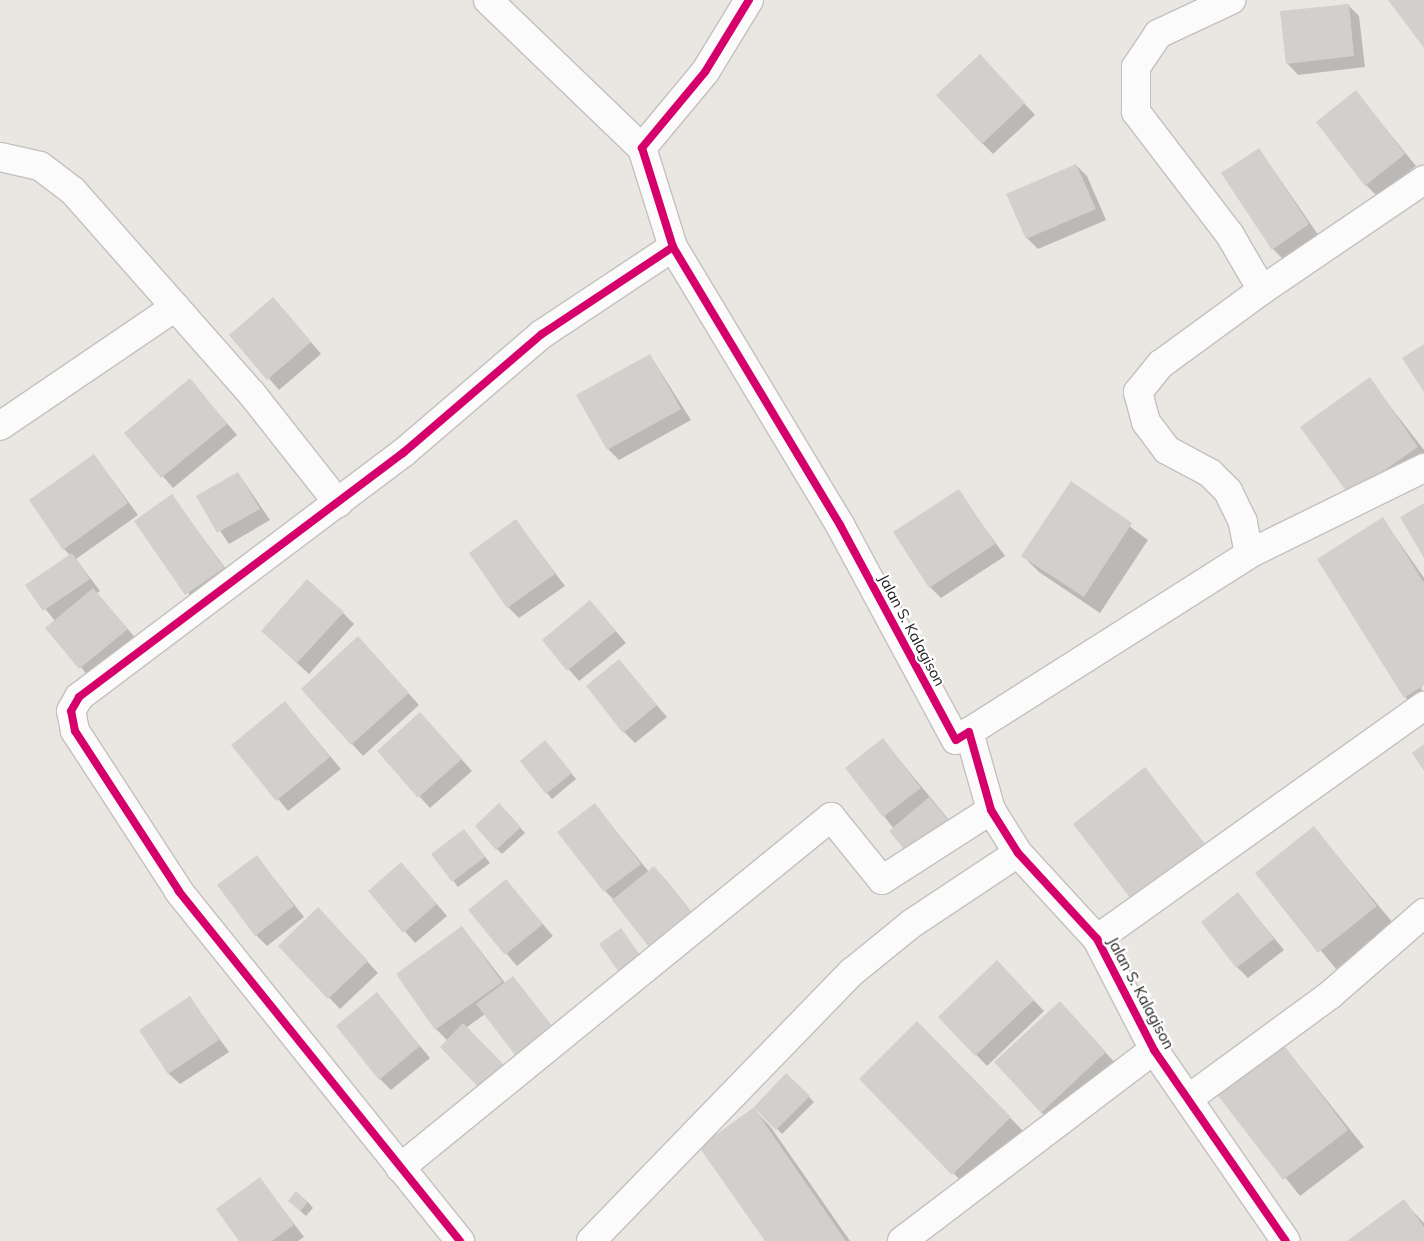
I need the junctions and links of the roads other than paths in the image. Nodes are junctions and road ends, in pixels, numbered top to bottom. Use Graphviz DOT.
graph roads {
  1 [pos="488,0"];
  2 [pos="749,0"];
  3 [pos="1231,0"];
  4 [pos="642,148"];
  5 [pos="0,157"];
  6 [pos="1424,180"];
  7 [pos="672,247"];
  8 [pos="1262,290"];
  9 [pos="175,307"];
  10 [pos="0,426"];
  11 [pos="1424,468"];
  12 [pos="338,503"];
  13 [pos="1249,554"];
  14 [pos="1424,706"];
  15 [pos="969,732"];
  16 [pos="991,810"];
  17 [pos="1018,853"];
  18 [pos="1424,913"];
  19 [pos="1097,939"];
  20 [pos="1154,1050"];
  21 [pos="1188,1099"];
  22 [pos="400,1168"];
  23 [pos="460,1241"];
  24 [pos="591,1241"];
  25 [pos="902,1241"];
  26 [pos="1286,1241"];
  1 -- 4 [label="street"];
  2 -- 4 [label="street"];
  3 -- 8 [label="street"];
  4 -- 7 [label="street, Jalan S. Kalagison"];
  5 -- 9 [label="street"];
  6 -- 8 [label="street"];
  7 -- 12 [label="street"];
  7 -- 15 [label="street, Jalan S. Kalagison"];
  8 -- 13 [label="street"];
  9 -- 10 [label="street"];
  9 -- 12 [label="street"];
  11 -- 13 [label="street"];
  12 -- 22 [label="street"];
  13 -- 15 [label="street"];
  14 -- 19 [label="street"];
  15 -- 16 [label="street, Jalan S. Kalagison"];
  16 -- 17 [label="street, Jalan S. Kalagison"];
  16 -- 22 [label="street"];
  17 -- 19 [label="street, Jalan S. Kalagison"];
  17 -- 24 [label="street"];
  18 -- 21 [label="street"];
  19 -- 20 [label="street, Jalan S. Kalagison"];
  20 -- 21 [label="street, Jalan S. Kalagison"];
  20 -- 25 [label="street"];
  21 -- 26 [label="street, Jalan S. Kalagison"];
  22 -- 23 [label="street"];
}
